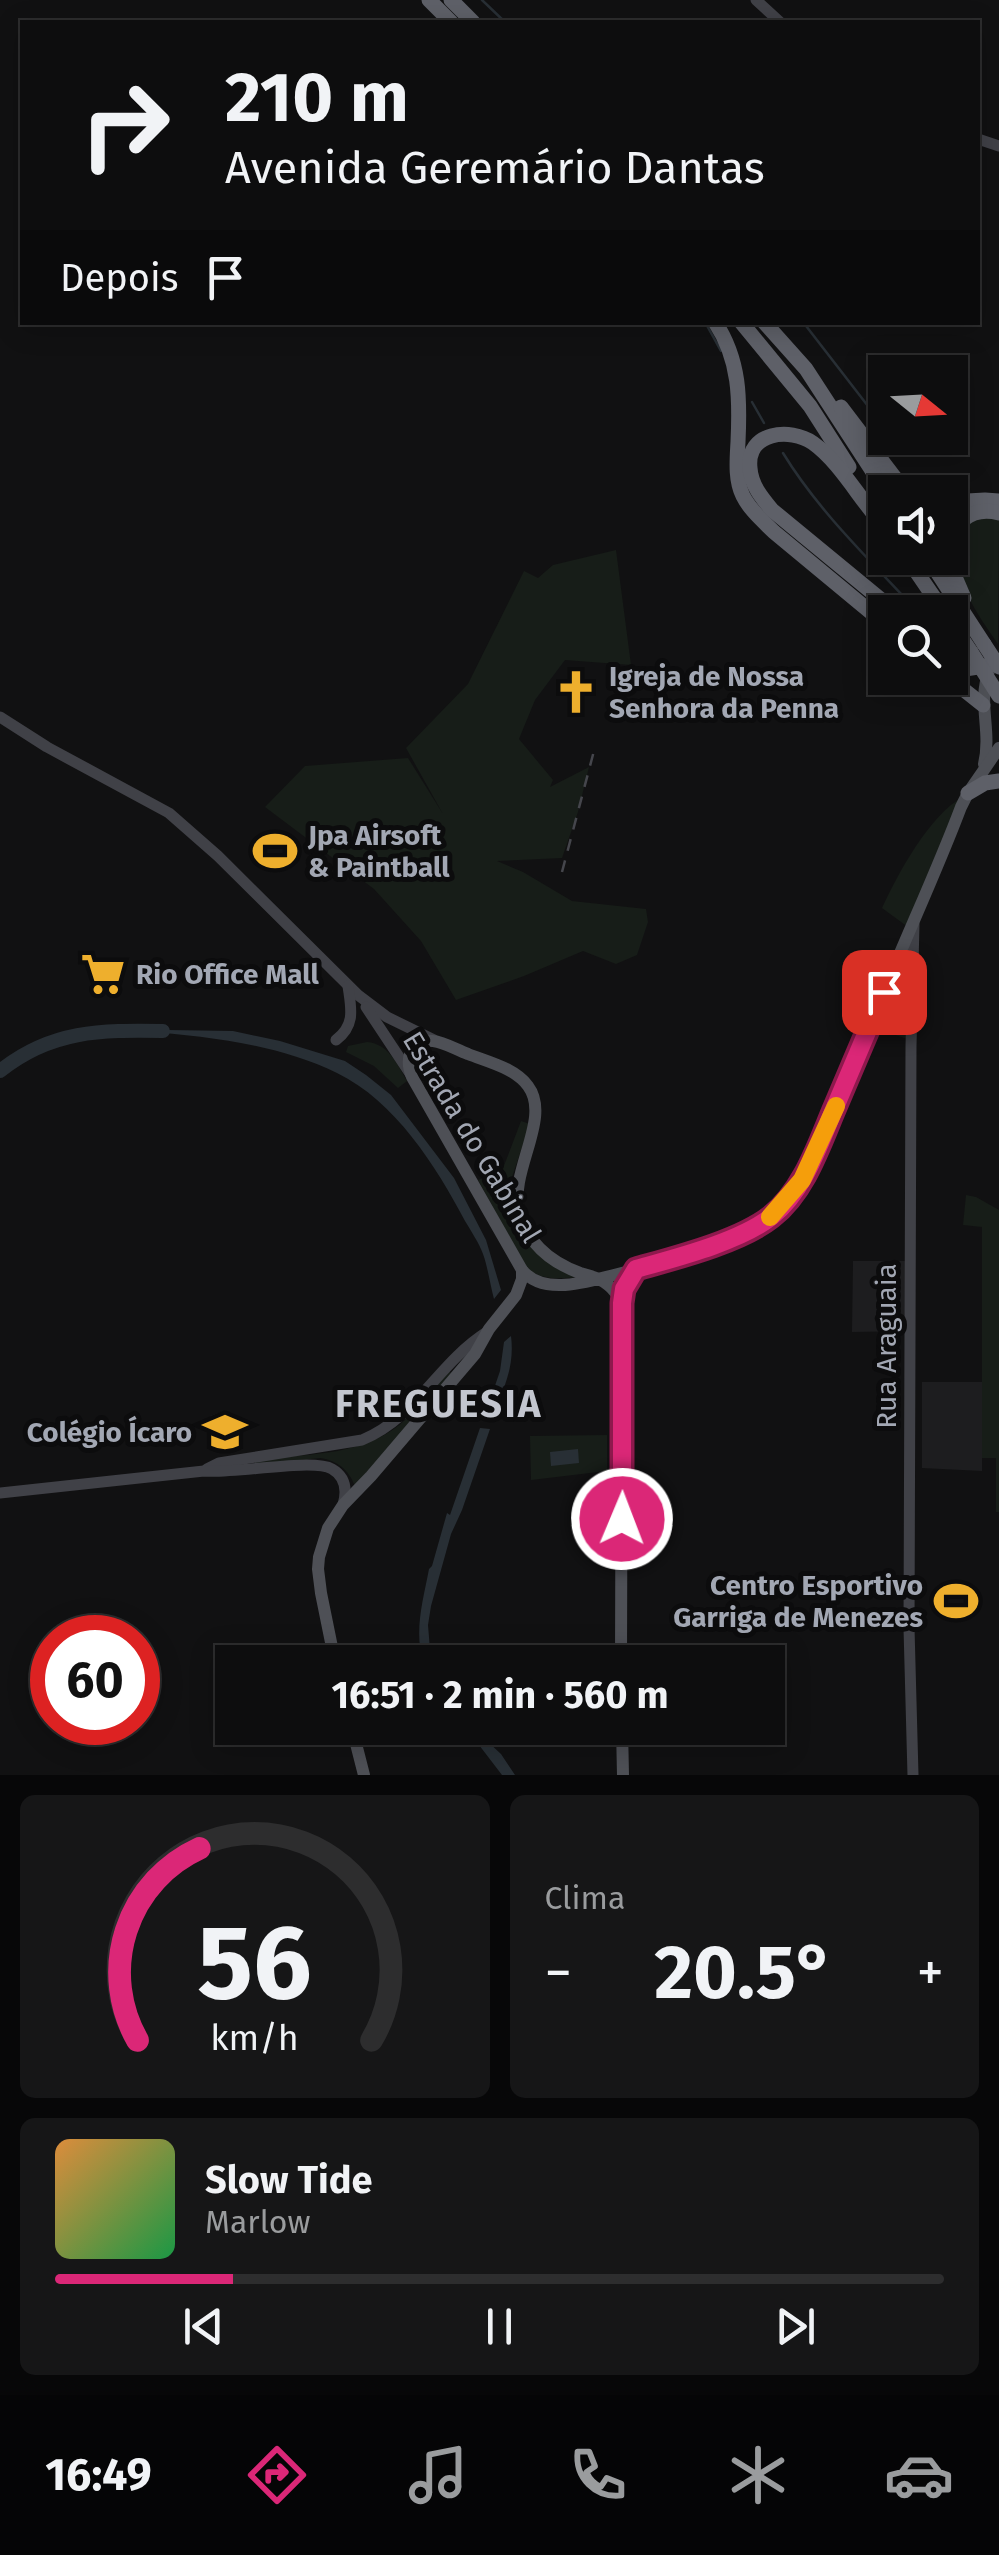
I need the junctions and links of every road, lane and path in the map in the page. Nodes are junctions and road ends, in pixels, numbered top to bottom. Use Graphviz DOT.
graph roads {
  1 [pos="430,0"];
  2 [pos="452,0"];
  3 [pos="756,0"];
  4 [pos="449,20"];
  5 [pos="471,20"];
  6 [pos="778,20"];
  7 [pos="717,325"];
  8 [pos="743,325"];
  9 [pos="767,325"];
  10 [pos="806,369"];
  11 [pos="875,475"];
  12 [pos="893,475"];
  13 [pos="868,499"];
  14 [pos="968,501"];
  15 [pos="999,502"];
  16 [pos="868,509"];
  17 [pos="999,513"];
  18 [pos="968,517"];
  19 [pos="938,575"];
  20 [pos="954,575"];
  21 [pos="875,595"];
  22 [pos="868,610"];
  23 [pos="968,636"];
  24 [pos="978,643"];
  25 [pos="996,663"];
  26 [pos="968,667"];
  27 [pos="968,692"];
  28 [pos="999,696"];
  29 [pos="984,704"];
  30 [pos="999,717"];
  31 [pos="0,718"];
  32 [pos="999,748"];
  33 [pos="981,774"];
  34 [pos="999,780"];
  35 [pos="968,792"];
  36 [pos="906,956"];
  37 [pos="353,990"];
  38 [pos="336,1040"];
  39 [pos="437,1042"];
  40 [pos="412,1077"];
  41 [pos="636,1269"];
  42 [pos="522,1270"];
  43 [pos="600,1279"];
  44 [pos="622,1303"];
  45 [pos="487,1332"];
  46 [pos="204,1471"];
  47 [pos="0,1493"];
  48 [pos="343,1505"];
  49 [pos="332,1645"];
  50 [pos="621,1645"];
  51 [pos="356,1745"];
  52 [pos="622,1745"];
  53 [pos="364,1775"];
  54 [pos="622,1775"];
  55 [pos="912,1775"];
  1 -- 4 [label="highway"];
  2 -- 5 [label="highway"];
  3 -- 6 [label="main road"];
  7 -- 22 [label="highway"];
  8 -- 13 [label="highway"];
  9 -- 10 [label="highway"];
  10 -- 11 [label="highway"];
  10 -- 12 [label="highway"];
  14 -- 15 [label="highway"];
  16 -- 21 [label="highway"];
  17 -- 18 [label="highway"];
  19 -- 24 [label="highway"];
  20 -- 24 [label="highway"];
  23 -- 24 [label="highway"];
  24 -- 25 [label="highway, bridge"];
  24 -- 28 [label="highway, bridge"];
  25 -- 26 [label="highway"];
  25 -- 29 [label="main road"];
  27 -- 29 [label="highway"];
  29 -- 30 [label="main road"];
  29 -- 33 [label="main road"];
  31 -- 37 [label="main road, Estrada do Gabinal"];
  32 -- 33 [label="main road"];
  33 -- 35 [label="main road"];
  34 -- 35 [label="highway"];
  35 -- 36 [label="main road"];
  36 -- 41 [label="main road"];
  36 -- 55 [label="main road, Rua Araguaia"];
  37 -- 38 [label="main road"];
  37 -- 39 [label="main road, Estrada do Gabinal"];
  37 -- 40 [label="main road, Estrada do Gabinal"];
  39 -- 40 [label="main road"];
  39 -- 43 [label="main road, Estrada do Gabinal"];
  40 -- 42 [label="main road, Estrada do Gabinal"];
  41 -- 43 [label="main road"];
  41 -- 44 [label="main road"];
  42 -- 43 [label="main road, Estrada do Gabinal"];
  42 -- 45 [label="main road"];
  43 -- 44 [label="main road"];
  44 -- 50 [label="main road"];
  45 -- 46 [label="main road"];
  45 -- 48 [label="main road"];
  46 -- 47 [label="main road"];
  46 -- 48 [label="main road"];
  48 -- 49 [label="main road"];
  51 -- 53 [label="main road"];
  52 -- 54 [label="main road"];
}
